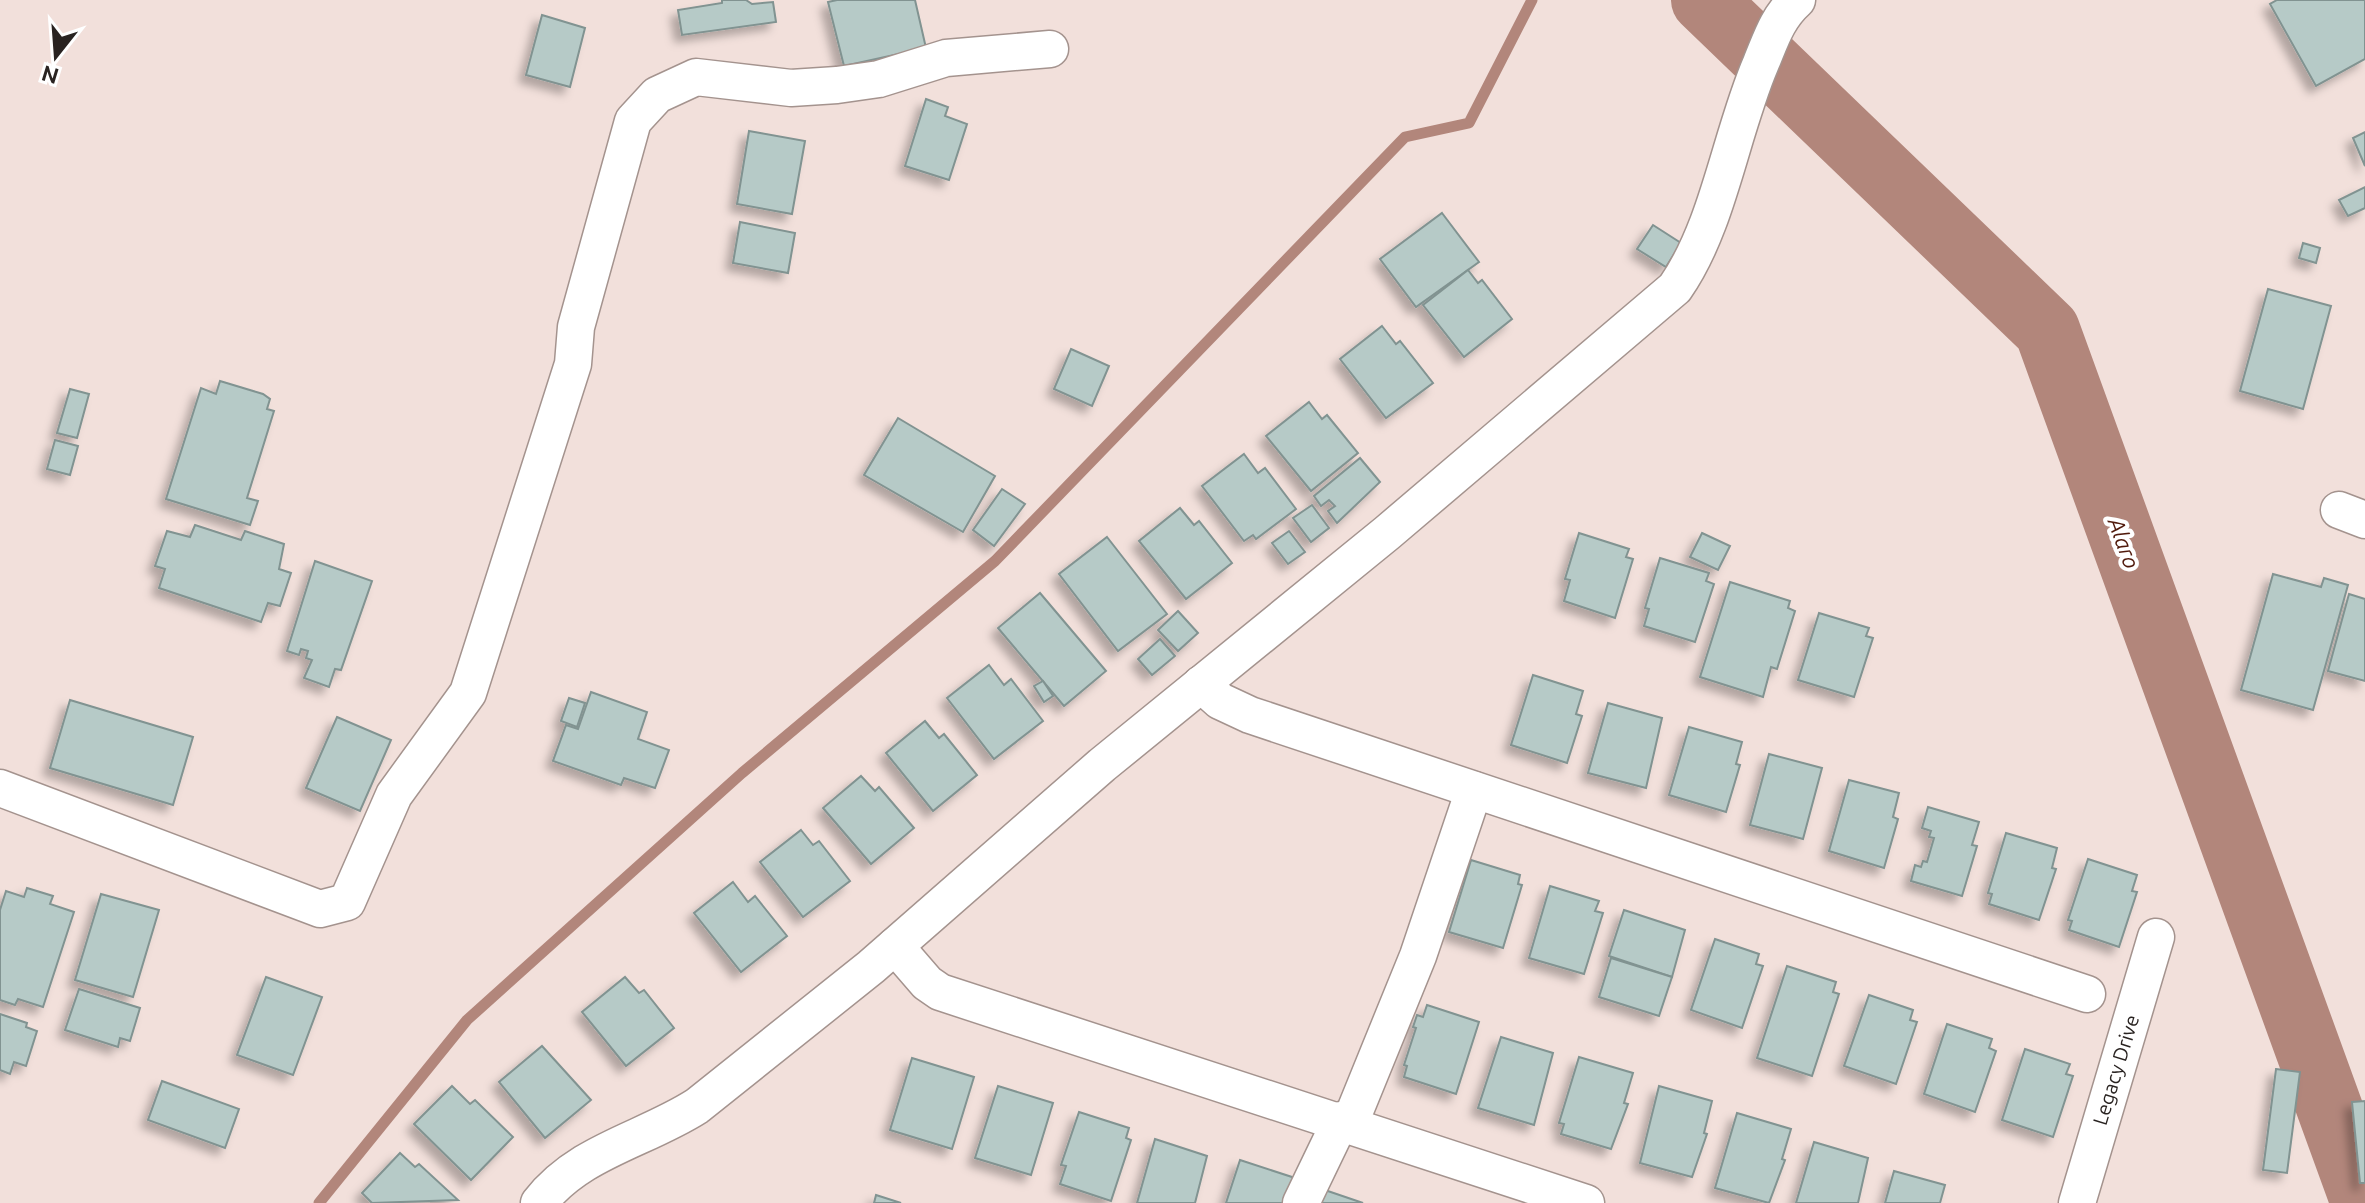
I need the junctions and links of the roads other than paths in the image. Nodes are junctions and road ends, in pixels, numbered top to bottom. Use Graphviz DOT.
graph roads {
  1 [pos="1797,0"];
  2 [pos="1050,49"];
  3 [pos="1201,684"];
  4 [pos="0,788"];
  5 [pos="1474,790"];
  6 [pos="2156,937"];
  7 [pos="895,946"];
  8 [pos="2087,994"];
  9 [pos="1346,1122"];
  10 [pos="552,1197"];
  11 [pos="1301,1203"];
  12 [pos="1586,1203"];
  13 [pos="2077,1203"];
  1 -- 3 [label="street"];
  2 -- 4 [label="street"];
  3 -- 5 [label="street"];
  3 -- 7 [label="street"];
  5 -- 8 [label="street"];
  5 -- 9 [label="street"];
  6 -- 13 [label="street, Legacy Drive"];
  7 -- 9 [label="street"];
  7 -- 10 [label="street"];
  9 -- 11 [label="street"];
  9 -- 12 [label="street"];
}
